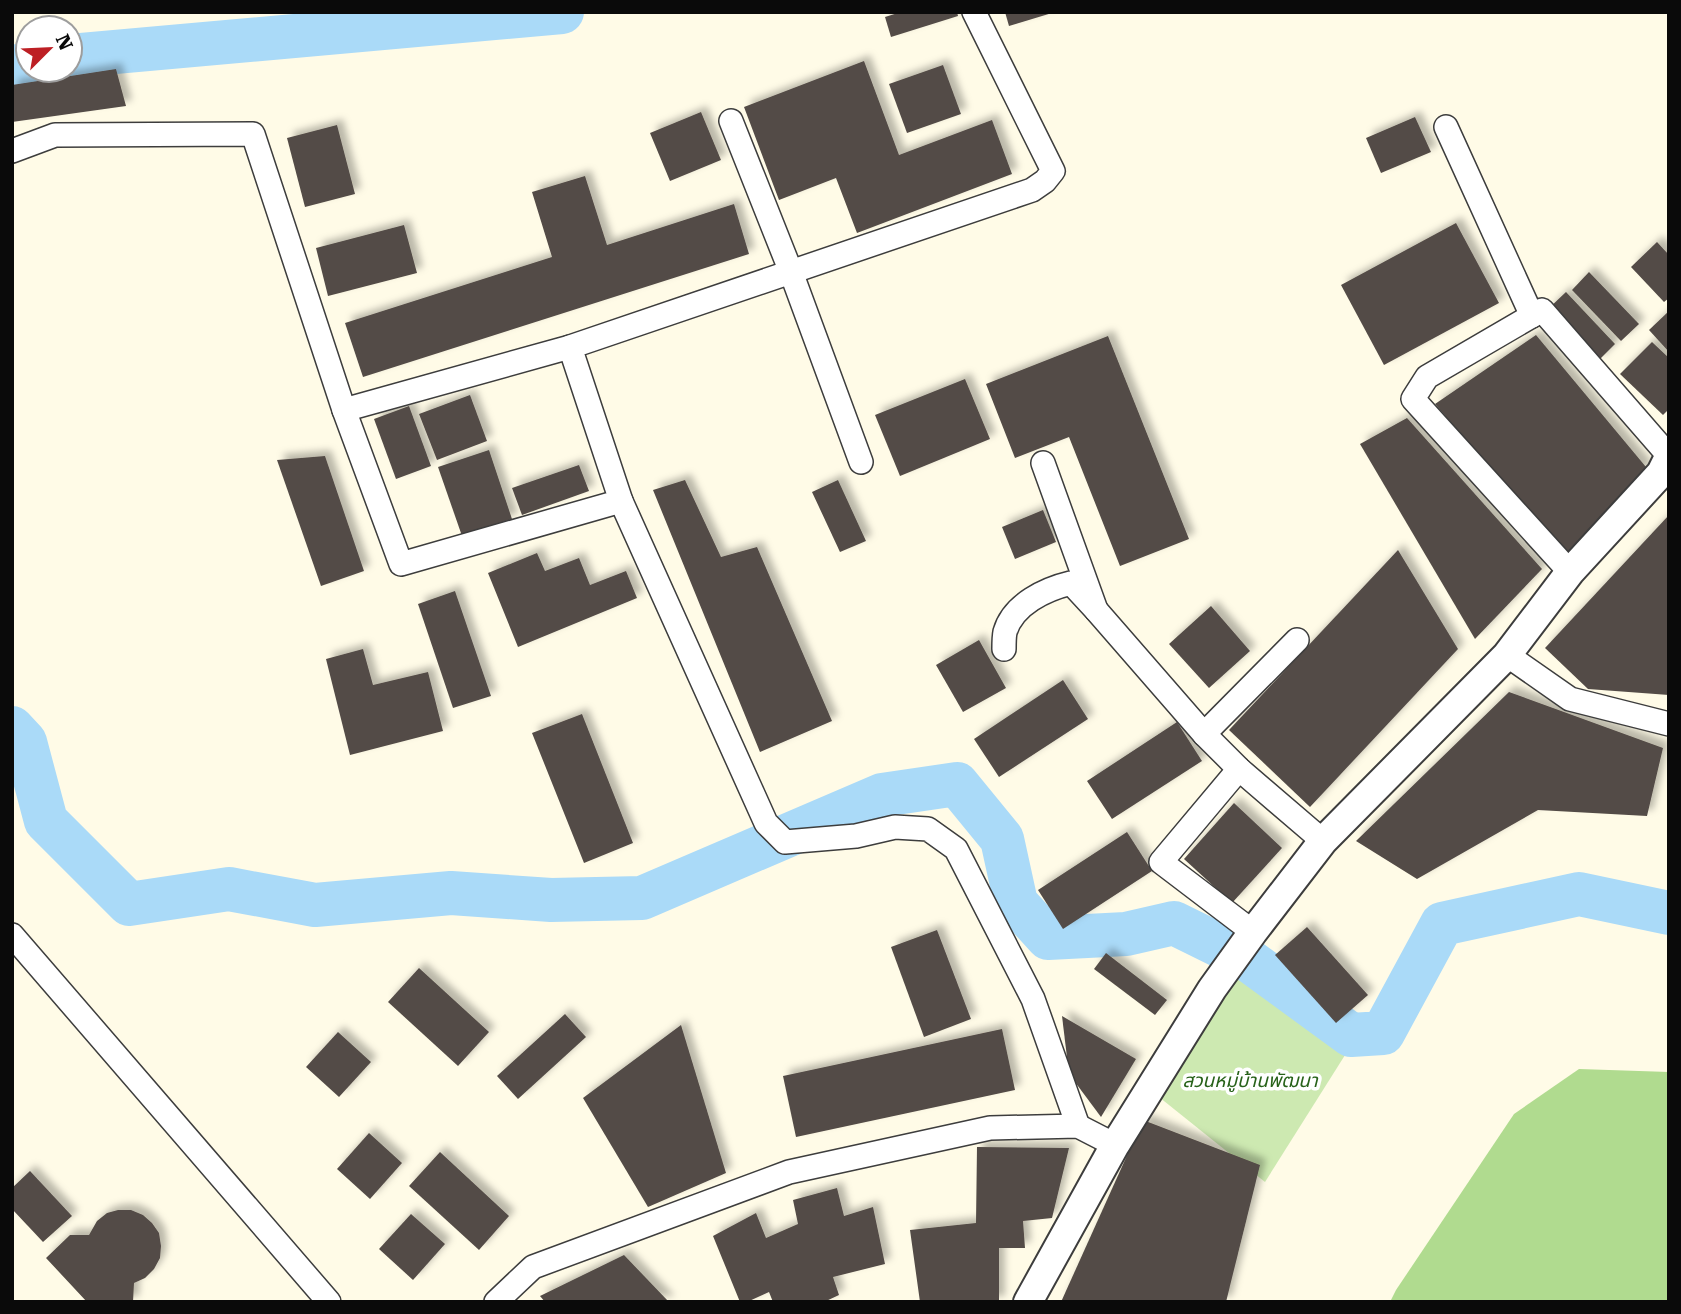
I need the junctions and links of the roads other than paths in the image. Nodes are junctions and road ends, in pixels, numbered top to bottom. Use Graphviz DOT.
graph roads {
  1 [pos="974,12"];
  2 [pos="731,121"];
  3 [pos="1446,127"];
  4 [pos="12,150"];
  5 [pos="791,271"];
  6 [pos="1532,316"];
  7 [pos="570,347"];
  8 [pos="344,410"];
  9 [pos="861,462"];
  10 [pos="1044,463"];
  11 [pos="1667,467"];
  12 [pos="621,501"];
  13 [pos="1570,572"];
  14 [pos="1096,610"];
  15 [pos="1297,640"];
  16 [pos="1004,649"];
  17 [pos="1507,655"];
  18 [pos="1669,724"];
  19 [pos="1204,734"];
  20 [pos="1239,769"];
  21 [pos="1323,841"];
  22 [pos="12,935"];
  23 [pos="1250,936"];
  24 [pos="1078,1126"];
  25 [pos="1115,1145"];
  26 [pos="329,1302"];
  27 [pos="496,1302"];
  28 [pos="1027,1302"];
  1 -- 5 [label="street"];
  2 -- 5 [label="street"];
  3 -- 6 [label="street"];
  4 -- 8 [label="street"];
  5 -- 7 [label="street"];
  5 -- 9 [label="street"];
  6 -- 11 [label="street"];
  6 -- 13 [label="street"];
  7 -- 8 [label="street"];
  7 -- 12 [label="street"];
  8 -- 12 [label="street"];
  10 -- 14 [label="street"];
  11 -- 13 [label="street"];
  12 -- 24 [label="street"];
  13 -- 17 [label="street"];
  14 -- 16 [label="street"];
  14 -- 19 [label="street"];
  15 -- 19 [label="street"];
  17 -- 18 [label="street"];
  17 -- 21 [label="street"];
  19 -- 20 [label="street"];
  20 -- 21 [label="street"];
  20 -- 23 [label="street"];
  21 -- 23 [label="street"];
  22 -- 26 [label="street"];
  23 -- 25 [label="street"];
  24 -- 25 [label="street"];
  24 -- 27 [label="street"];
  25 -- 28 [label="street"];
}
